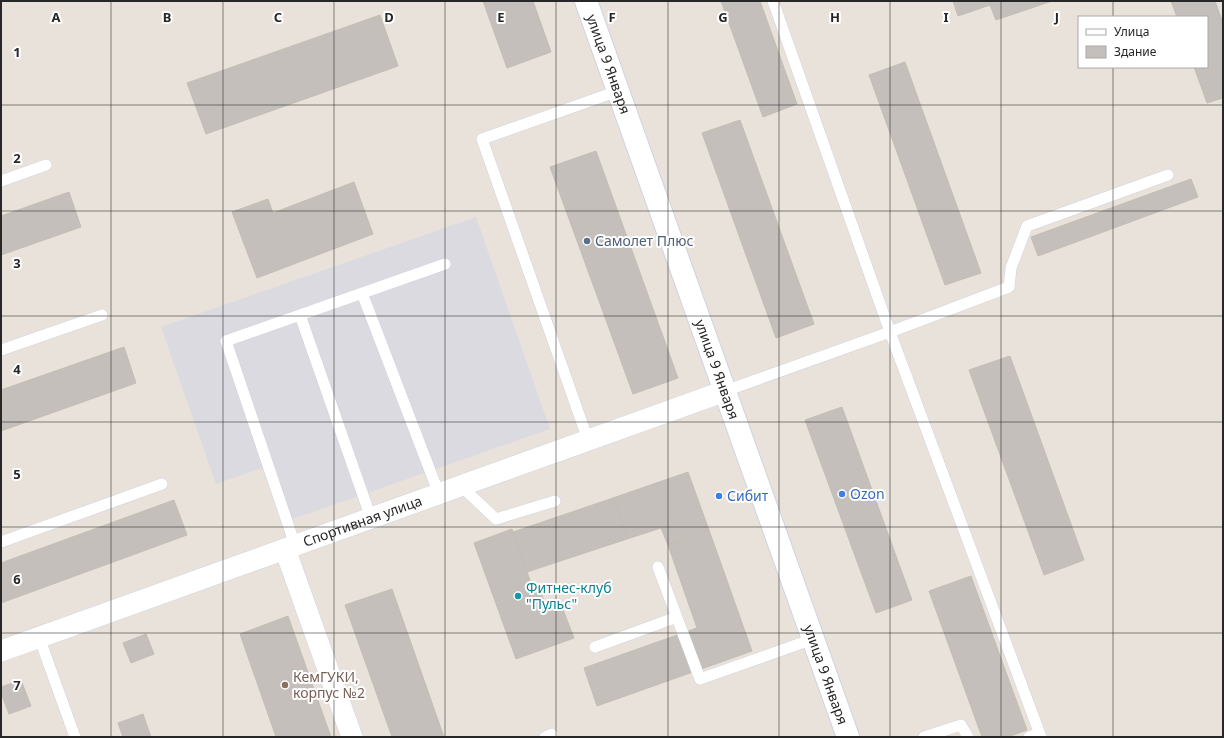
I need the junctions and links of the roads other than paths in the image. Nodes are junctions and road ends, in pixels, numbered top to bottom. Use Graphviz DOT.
graph roads {
  1 [pos="586,1"];
  2 [pos="773,1"];
  3 [pos="618,90"];
  4 [pos="46,165"];
  5 [pos="1168,174"];
  6 [pos="1,181"];
  7 [pos="444,264"];
  8 [pos="362,293"];
  9 [pos="102,315"];
  10 [pos="300,315"];
  11 [pos="890,332"];
  12 [pos="1,350"];
  13 [pos="725,391"];
  14 [pos="588,440"];
  15 [pos="162,484"];
  16 [pos="461,486"];
  17 [pos="439,494"];
  18 [pos="555,501"];
  19 [pos="371,518"];
  20 [pos="1,542"];
  21 [pos="290,547"];
  22 [pos="658,567"];
  23 [pos="677,617"];
  24 [pos="39,637"];
  25 [pos="813,639"];
  26 [pos="595,647"];
  27 [pos="1,651"];
  28 [pos="1040,735"];
  29 [pos="75,737"];
  30 [pos="352,737"];
  31 [pos="848,737"];
  32 [pos="924,737"];
  33 [pos="968,737"];
  34 [pos="1029,737"];
  1 -- 3 [label="street, улица 9 Января"];
  2 -- 11 [label="lane"];
  3 -- 13 [label="street, улица 9 Января"];
  3 -- 14 [label="lane"];
  4 -- 6 [label="lane"];
  5 -- 11 [label="lane"];
  7 -- 8 [label="lane"];
  8 -- 10 [label="lane"];
  8 -- 17 [label="lane"];
  9 -- 12 [label="lane"];
  10 -- 19 [label="lane"];
  10 -- 21 [label="lane"];
  11 -- 13 [label="lane"];
  11 -- 28 [label="lane"];
  13 -- 14 [label="street, Спортивная улица"];
  13 -- 25 [label="street, улица 9 Января"];
  14 -- 16 [label="street, Спортивная улица"];
  15 -- 20 [label="lane"];
  16 -- 17 [label="street, Спортивная улица"];
  16 -- 18 [label="lane"];
  17 -- 19 [label="street, Спортивная улица"];
  19 -- 21 [label="street, Спортивная улица"];
  21 -- 24 [label="street, Спортивная улица"];
  21 -- 30 [label="street"];
  22 -- 23 [label="lane"];
  23 -- 25 [label="lane"];
  23 -- 26 [label="lane"];
  24 -- 27 [label="street, Спортивная улица"];
  24 -- 29 [label="lane"];
  25 -- 31 [label="street, улица 9 Января"];
  28 -- 34 [label="lane"];
  32 -- 33 [label="lane"];
}
